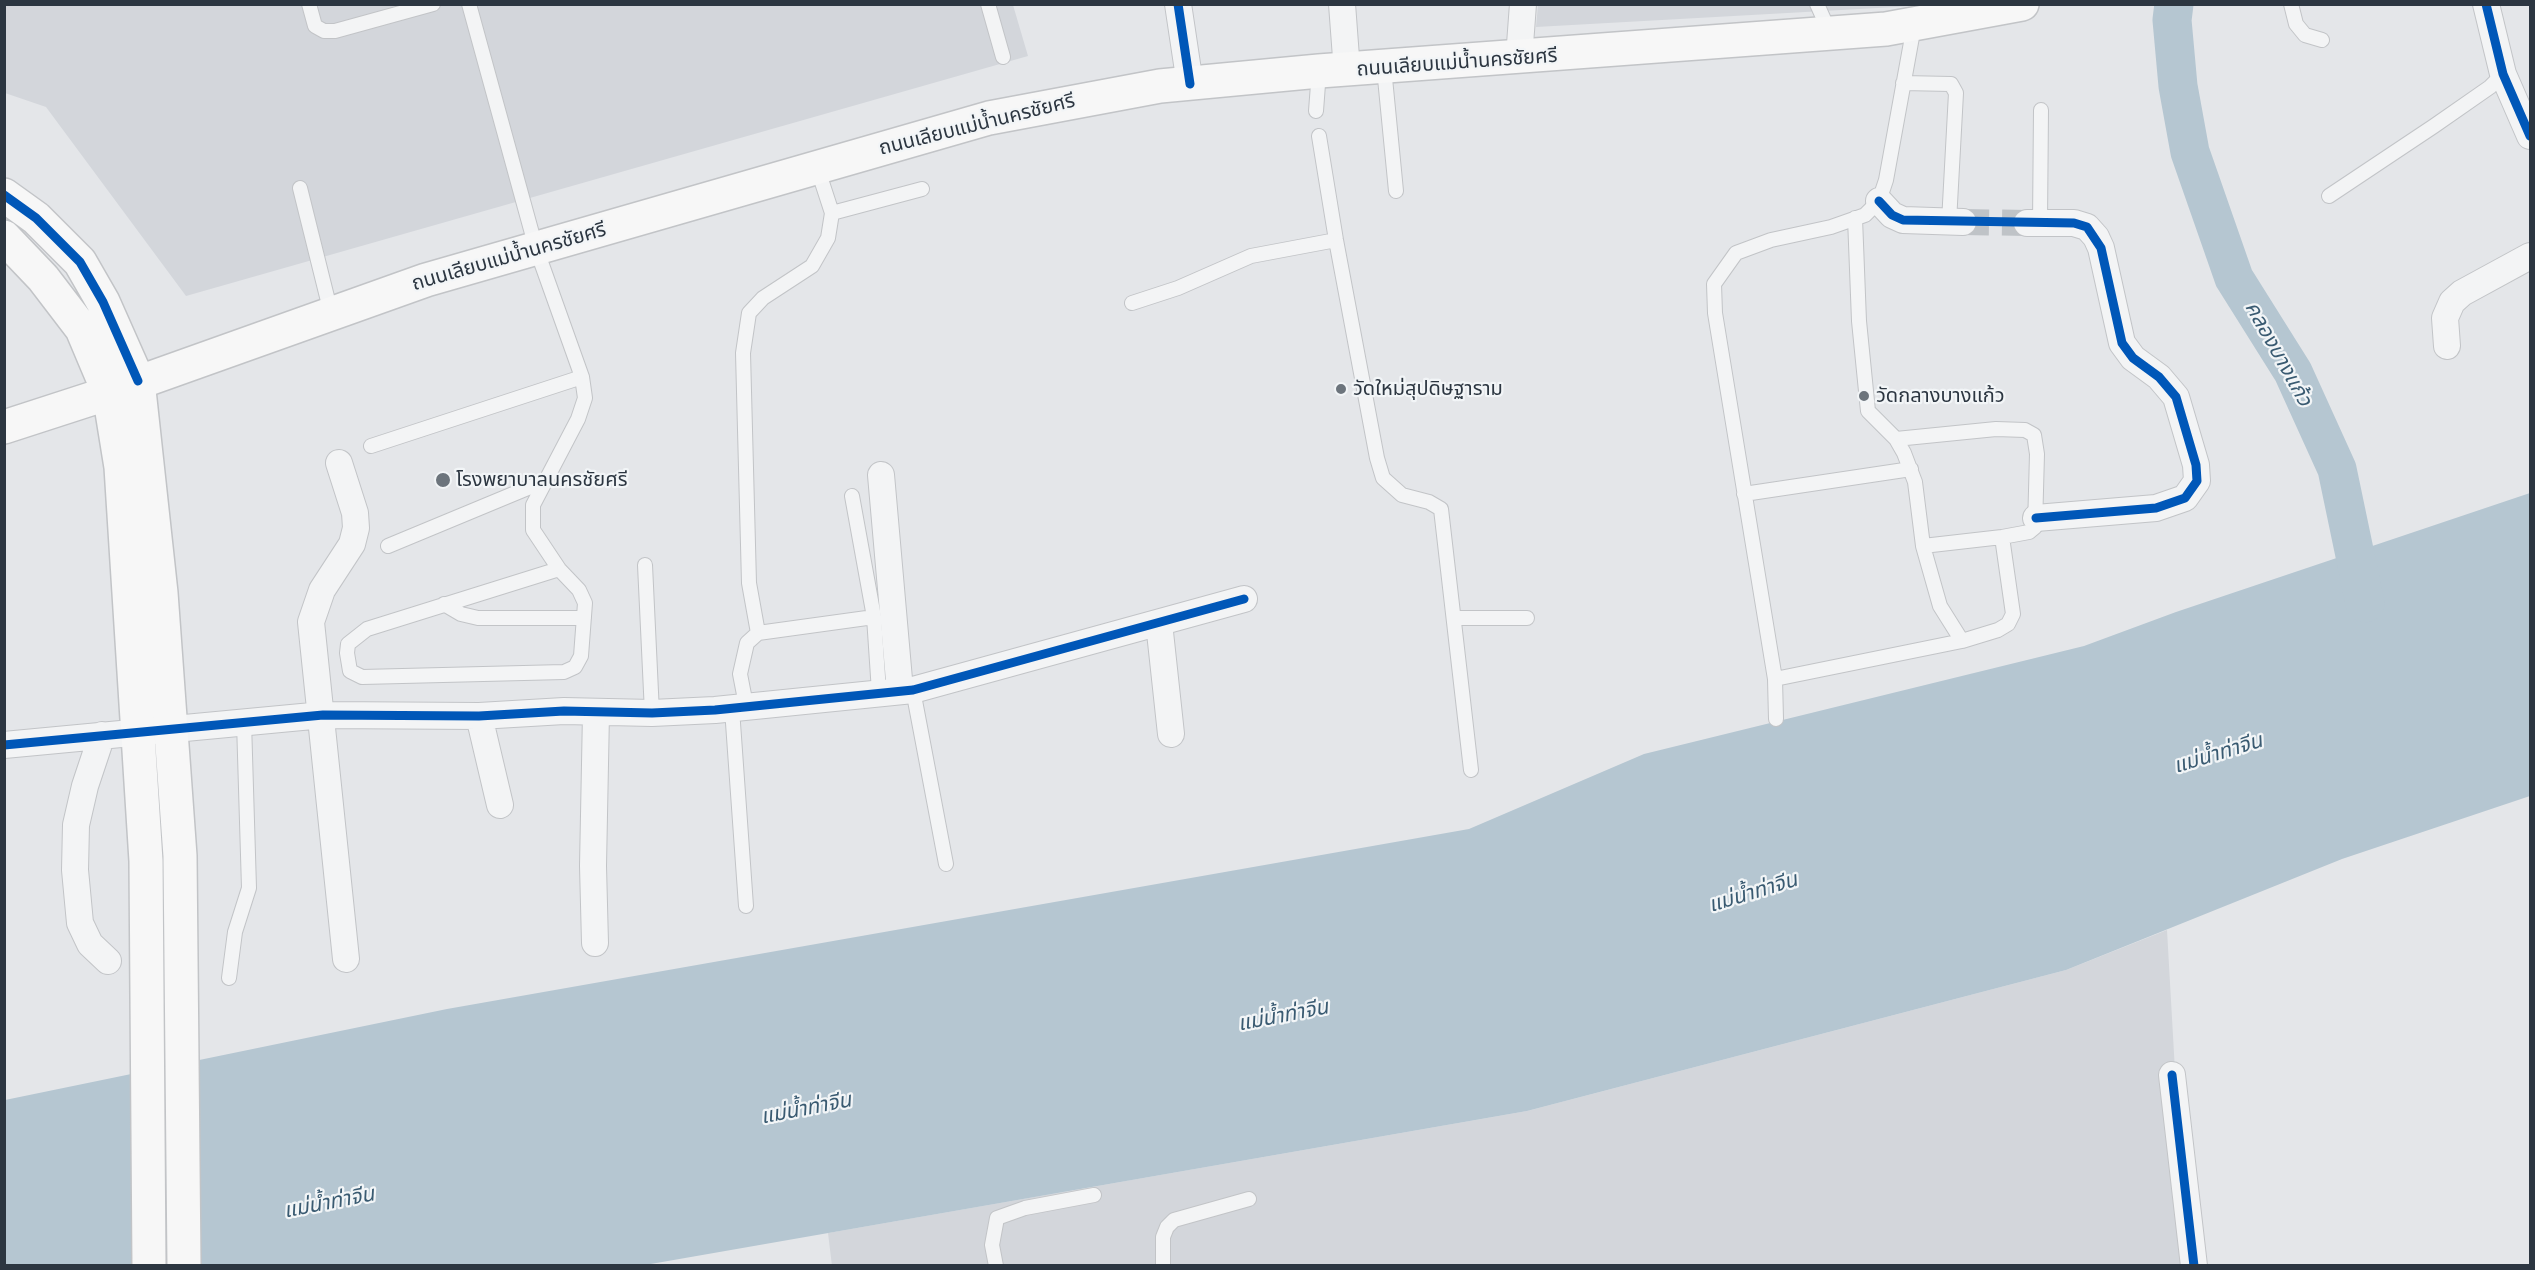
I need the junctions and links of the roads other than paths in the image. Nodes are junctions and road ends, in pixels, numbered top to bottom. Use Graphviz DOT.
graph roads {
  1 [pos="309,4"];
  2 [pos="433,4"];
  3 [pos="469,4"];
  4 [pos="988,4"];
  5 [pos="1178,4"];
  6 [pos="1342,4"];
  7 [pos="1522,4"];
  8 [pos="2022,4"];
  9 [pos="2291,4"];
  10 [pos="2486,4"];
  11 [pos="1823,19"];
  12 [pos="1914,26"];
  13 [pos="2322,40"];
  14 [pos="1004,57"];
  15 [pos="1519,58"];
  16 [pos="1384,68"];
  17 [pos="1333,71"];
  18 [pos="2503,74"];
  19 [pos="1904,83"];
  20 [pos="1190,84"];
  21 [pos="2041,110"];
  22 [pos="1316,111"];
  23 [pos="1319,136"];
  24 [pos="2530,136"];
  25 [pos="817,167"];
  26 [pos="300,188"];
  27 [pos="922,189"];
  28 [pos="1396,191"];
  29 [pos="4,195"];
  30 [pos="2329,196"];
  31 [pos="1879,201"];
  32 [pos="832,213"];
  33 [pos="1856,218"];
  34 [pos="1956,222"];
  35 [pos="2033,223"];
  36 [pos="4,237"];
  37 [pos="1336,240"];
  38 [pos="536,248"];
  39 [pos="2530,256"];
  40 [pos="1132,303"];
  41 [pos="331,313"];
  42 [pos="2447,345"];
  43 [pos="582,377"];
  44 [pos="124,387"];
  45 [pos="4,427"];
  46 [pos="1896,439"];
  47 [pos="372,446"];
  48 [pos="339,463"];
  49 [pos="1911,469"];
  50 [pos="881,475"];
  51 [pos="548,480"];
  52 [pos="1744,494"];
  53 [pos="852,496"];
  54 [pos="2036,518"];
  55 [pos="2002,537"];
  56 [pos="388,546"];
  57 [pos="1923,546"];
  58 [pos="645,565"];
  59 [pos="559,569"];
  60 [pos="1244,599"];
  61 [pos="444,604"];
  62 [pos="874,617"];
  63 [pos="584,618"];
  64 [pos="1455,618"];
  65 [pos="1527,618"];
  66 [pos="1159,623"];
  67 [pos="758,633"];
  68 [pos="1962,641"];
  69 [pos="1775,679"];
  70 [pos="897,691"];
  71 [pos="739,707"];
  72 [pos="596,713"];
  73 [pos="652,713"];
  74 [pos="323,715"];
  75 [pos="479,716"];
  76 [pos="1776,719"];
  77 [pos="244,722"];
  78 [pos="172,729"];
  79 [pos="139,731"];
  80 [pos="1171,734"];
  81 [pos="102,735"];
  82 [pos="4,745"];
  83 [pos="1471,770"];
  84 [pos="500,805"];
  85 [pos="946,864"];
  86 [pos="746,906"];
  87 [pos="595,943"];
  88 [pos="346,959"];
  89 [pos="108,961"];
  90 [pos="229,978"];
  91 [pos="2172,1075"];
  92 [pos="1094,1195"];
  93 [pos="1249,1199"];
  94 [pos="149,1266"];
  95 [pos="184,1266"];
  96 [pos="996,1266"];
  97 [pos="1163,1266"];
  98 [pos="2194,1266"];
  1 -- 2 [label="lane"];
  3 -- 38 [label="lane"];
  4 -- 14 [label="lane"];
  5 -- 20 [label="street"];
  6 -- 17 [label="street"];
  7 -- 15 [label="street"];
  8 -- 12 [label="main road, ถนนเลียบแม่น้ำนครชัยศรี"];
  9 -- 13 [label="lane"];
  10 -- 18 [label="street"];
  11 -- 12 [label="main road, ถนนเลียบแม่น้ำนครชัยศรี"];
  11 -- 15 [label="main road, ถนนเลียบแม่น้ำนครชัยศรี"];
  12 -- 19 [label="lane"];
  15 -- 16 [label="main road, ถนนเลียบแม่น้ำนครชัยศรี"];
  16 -- 17 [label="main road, ถนนเลียบแม่น้ำนครชัยศรี"];
  16 -- 28 [label="lane"];
  17 -- 20 [label="main road, ถนนเลียบแม่น้ำนครชัยศรี"];
  17 -- 22 [label="lane"];
  18 -- 24 [label="street"];
  18 -- 30 [label="lane"];
  19 -- 31 [label="lane"];
  19 -- 34 [label="lane"];
  20 -- 25 [label="main road, ถนนเลียบแม่น้ำนครชัยศรี"];
  21 -- 35 [label="lane"];
  23 -- 37 [label="lane"];
  25 -- 32 [label="lane"];
  25 -- 38 [label="main road, ถนนเลียบแม่น้ำนครชัยศรี"];
  26 -- 41 [label="lane"];
  27 -- 32 [label="lane"];
  29 -- 44 [label="main road"];
  31 -- 33 [label="lane"];
  31 -- 34 [label="street"];
  32 -- 67 [label="lane"];
  33 -- 46 [label="lane"];
  33 -- 52 [label="lane"];
  35 -- 54 [label="street"];
  36 -- 44 [label="main road"];
  37 -- 40 [label="lane"];
  37 -- 64 [label="lane"];
  38 -- 41 [label="main road, ถนนเลียบแม่น้ำนครชัยศรี"];
  38 -- 43 [label="lane"];
  39 -- 42 [label="street"];
  41 -- 44 [label="main road, ถนนเลียบแม่น้ำนครชัยศรี"];
  43 -- 47 [label="lane"];
  43 -- 51 [label="lane"];
  44 -- 45 [label="main road, ถนนเลียบแม่น้ำนครชัยศรี"];
  44 -- 78 [label="main road"];
  44 -- 79 [label="main road"];
  46 -- 49 [label="lane"];
  46 -- 54 [label="lane"];
  48 -- 74 [label="street"];
  49 -- 52 [label="lane"];
  49 -- 57 [label="lane"];
  50 -- 70 [label="street"];
  51 -- 56 [label="lane"];
  51 -- 59 [label="lane"];
  52 -- 69 [label="lane"];
  53 -- 62 [label="lane"];
  54 -- 55 [label="lane"];
  55 -- 57 [label="lane"];
  55 -- 68 [label="lane"];
  57 -- 68 [label="lane"];
  58 -- 73 [label="lane"];
  59 -- 61 [label="lane"];
  59 -- 63 [label="lane"];
  60 -- 66 [label="street"];
  61 -- 63 [label="lane"];
  61 -- 63 [label="lane"];
  62 -- 67 [label="lane"];
  62 -- 70 [label="lane"];
  64 -- 65 [label="lane"];
  64 -- 83 [label="lane"];
  66 -- 70 [label="street"];
  66 -- 80 [label="street"];
  67 -- 71 [label="lane"];
  68 -- 69 [label="lane"];
  69 -- 76 [label="lane"];
  70 -- 71 [label="street"];
  70 -- 85 [label="lane"];
  71 -- 73 [label="street"];
  71 -- 86 [label="lane"];
  72 -- 73 [label="street"];
  72 -- 75 [label="street"];
  72 -- 87 [label="street"];
  74 -- 75 [label="street"];
  74 -- 77 [label="street"];
  74 -- 88 [label="street"];
  75 -- 84 [label="street"];
  77 -- 78 [label="street"];
  77 -- 90 [label="lane"];
  78 -- 79 [label="street"];
  78 -- 95 [label="main road"];
  79 -- 81 [label="street"];
  79 -- 94 [label="main road"];
  81 -- 82 [label="street"];
  81 -- 89 [label="street"];
  91 -- 98 [label="street"];
  92 -- 96 [label="lane"];
  93 -- 97 [label="lane"];
}
